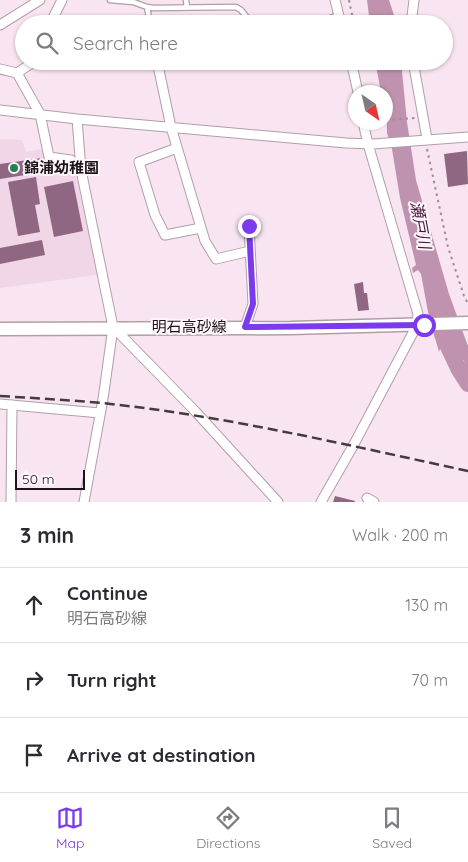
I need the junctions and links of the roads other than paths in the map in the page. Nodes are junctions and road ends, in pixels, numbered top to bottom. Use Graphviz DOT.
graph roads {
  1 [pos="40,0"];
  2 [pos="62,0"];
  3 [pos="110,0"];
  4 [pos="186,0"];
  5 [pos="336,0"];
  6 [pos="414,0"];
  7 [pos="147,7"];
  8 [pos="187,8"];
  9 [pos="16,15"];
  10 [pos="54,15"];
  11 [pos="148,15"];
  12 [pos="245,15"];
  13 [pos="339,15"];
  14 [pos="412,15"];
  15 [pos="15,16"];
  16 [pos="0,25"];
  17 [pos="0,70"];
  18 [pos="22,70"];
  19 [pos="159,70"];
  20 [pos="352,70"];
  21 [pos="414,70"];
  22 [pos="18,73"];
  23 [pos="356,85"];
  24 [pos="0,110"];
  25 [pos="40,114"];
  26 [pos="76,119"];
  27 [pos="171,127"];
  28 [pos="366,130"];
  29 [pos="468,137"];
  30 [pos="426,139"];
  31 [pos="370,144"];
  32 [pos="177,148"];
  33 [pos="81,170"];
  34 [pos="249,226"];
  35 [pos="201,228"];
  36 [pos="250,251"];
  37 [pos="468,324"];
  38 [pos="420,325"];
  39 [pos="113,327"];
  40 [pos="245,327"];
  41 [pos="0,328"];
  42 [pos="0,404"];
  43 [pos="12,405"];
  44 [pos="100,413"];
  45 [pos="11,502"];
  46 [pos="84,502"];
  47 [pos="278,502"];
  48 [pos="321,502"];
  1 -- 9 [label="street"];
  2 -- 10 [label="street"];
  3 -- 7 [label="lane"];
  4 -- 8 [label="lane"];
  5 -- 13 [label="street"];
  6 -- 14 [label="street"];
  7 -- 8 [label="lane"];
  7 -- 11 [label="lane"];
  8 -- 12 [label="lane"];
  15 -- 16 [label="street"];
  17 -- 22 [label="street"];
  18 -- 22 [label="street"];
  19 -- 27 [label="street"];
  20 -- 23 [label="street"];
  21 -- 30 [label="street"];
  22 -- 25 [label="street"];
  24 -- 25 [label="street"];
  25 -- 26 [label="street"];
  25 -- 33 [label="street"];
  26 -- 27 [label="street"];
  26 -- 33 [label="street"];
  27 -- 31 [label="street"];
  27 -- 32 [label="street"];
  28 -- 31 [label="street"];
  29 -- 30 [label="street"];
  30 -- 31 [label="street"];
  31 -- 38 [label="street"];
  32 -- 35 [label="street"];
  32 -- 35 [label="street"];
  33 -- 39 [label="street"];
  34 -- 36 [label="street"];
  35 -- 36 [label="street"];
  36 -- 40 [label="street"];
  37 -- 38 [label="main road, 明石高砂線"];
  38 -- 40 [label="main road, 明石高砂線"];
  38 -- 48 [label="street"];
  39 -- 40 [label="main road, 明石高砂線"];
  39 -- 41 [label="main road, 明石高砂線"];
  39 -- 44 [label="street"];
  39 -- 47 [label="street"];
  42 -- 43 [label="street"];
  43 -- 44 [label="street"];
  43 -- 45 [label="street"];
  44 -- 46 [label="street"];
}
